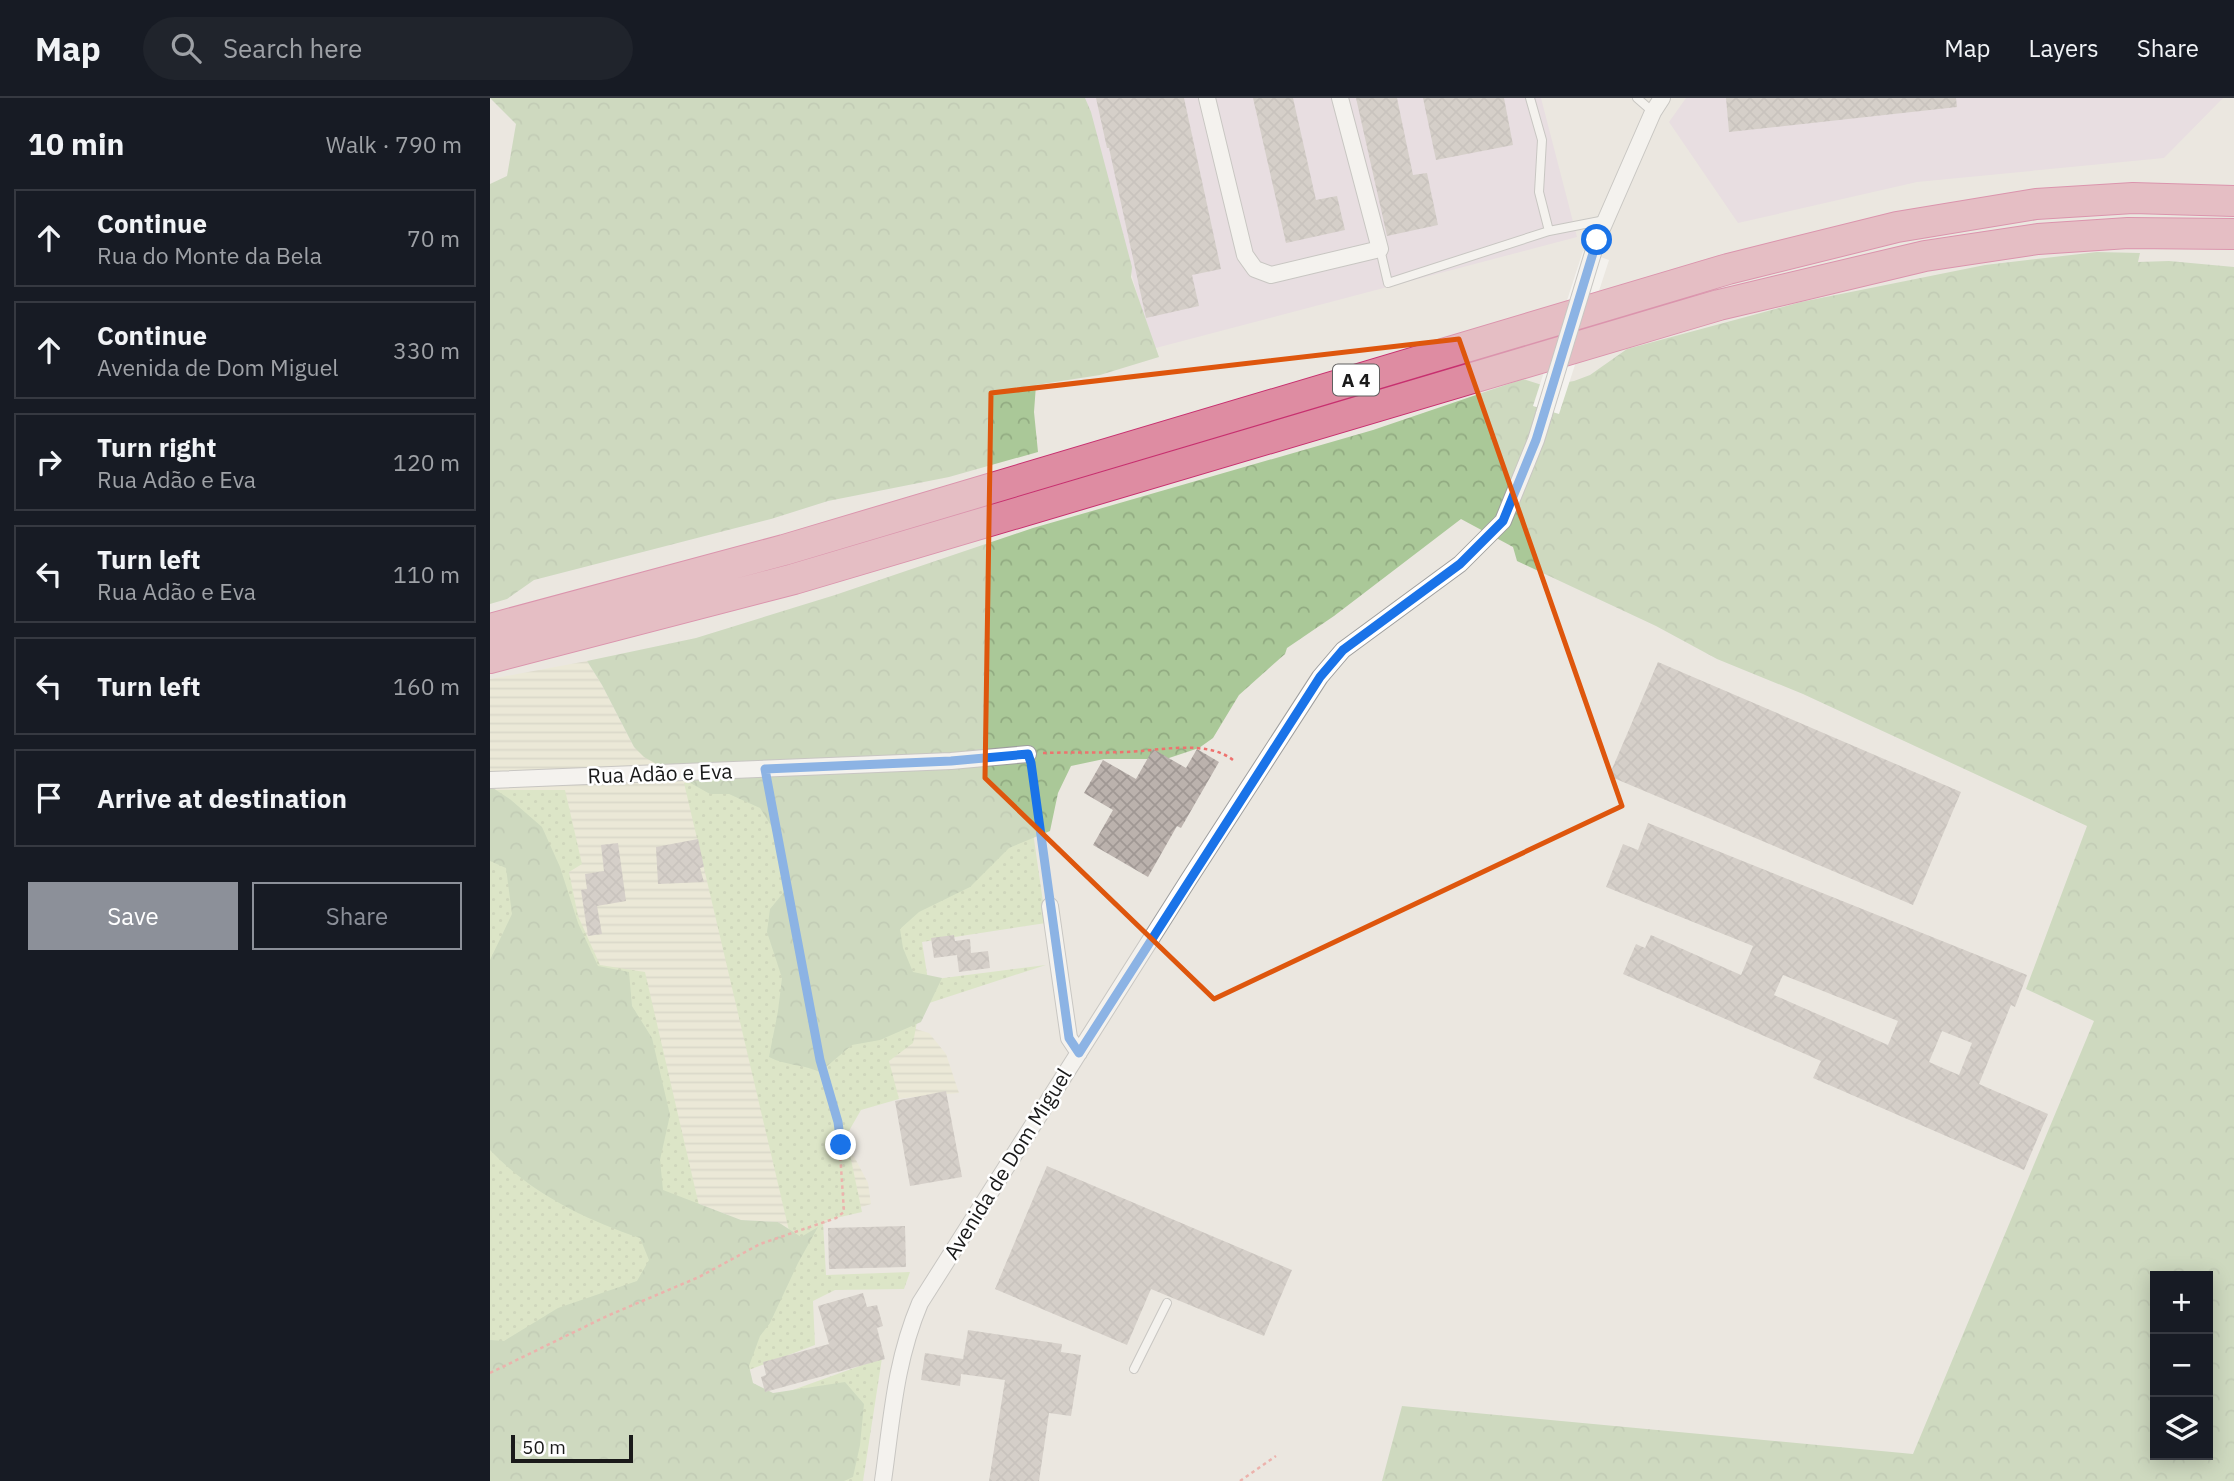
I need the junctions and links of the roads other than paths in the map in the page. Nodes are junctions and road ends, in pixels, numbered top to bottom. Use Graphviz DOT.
graph roads {
  1 [pos="1208,98"];
  2 [pos="1340,98"];
  3 [pos="1530,98"];
  4 [pos="1637,98"];
  5 [pos="1658,105"];
  6 [pos="2234,201"];
  7 [pos="1605,220"];
  8 [pos="1549,231"];
  9 [pos="2234,234"];
  10 [pos="1380,249"];
  11 [pos="490,629"];
  12 [pos="490,658"];
  13 [pos="1028,754"];
  14 [pos="490,780"];
  15 [pos="1050,906"];
  16 [pos="1079,1053"];
  17 [pos="1167,1303"];
  18 [pos="1134,1369"];
  19 [pos="883,1481"];
  1 -- 10 [label="street"];
  2 -- 10 [label="street"];
  3 -- 8 [label="lane"];
  4 -- 5 [label="lane"];
  5 -- 7 [label="street, Avenida de Dom Miguel"];
  6 -- 11 [label="highway, A 4"];
  7 -- 8 [label="lane"];
  7 -- 16 [label="street, Avenida de Dom Miguel, bridge"];
  8 -- 10 [label="lane"];
  9 -- 12 [label="highway, A 4"];
  13 -- 14 [label="street, Rua Adão e Eva"];
  15 -- 16 [label="street"];
  16 -- 19 [label="street, Avenida de Dom Miguel"];
  17 -- 18 [label="lane"];
}
